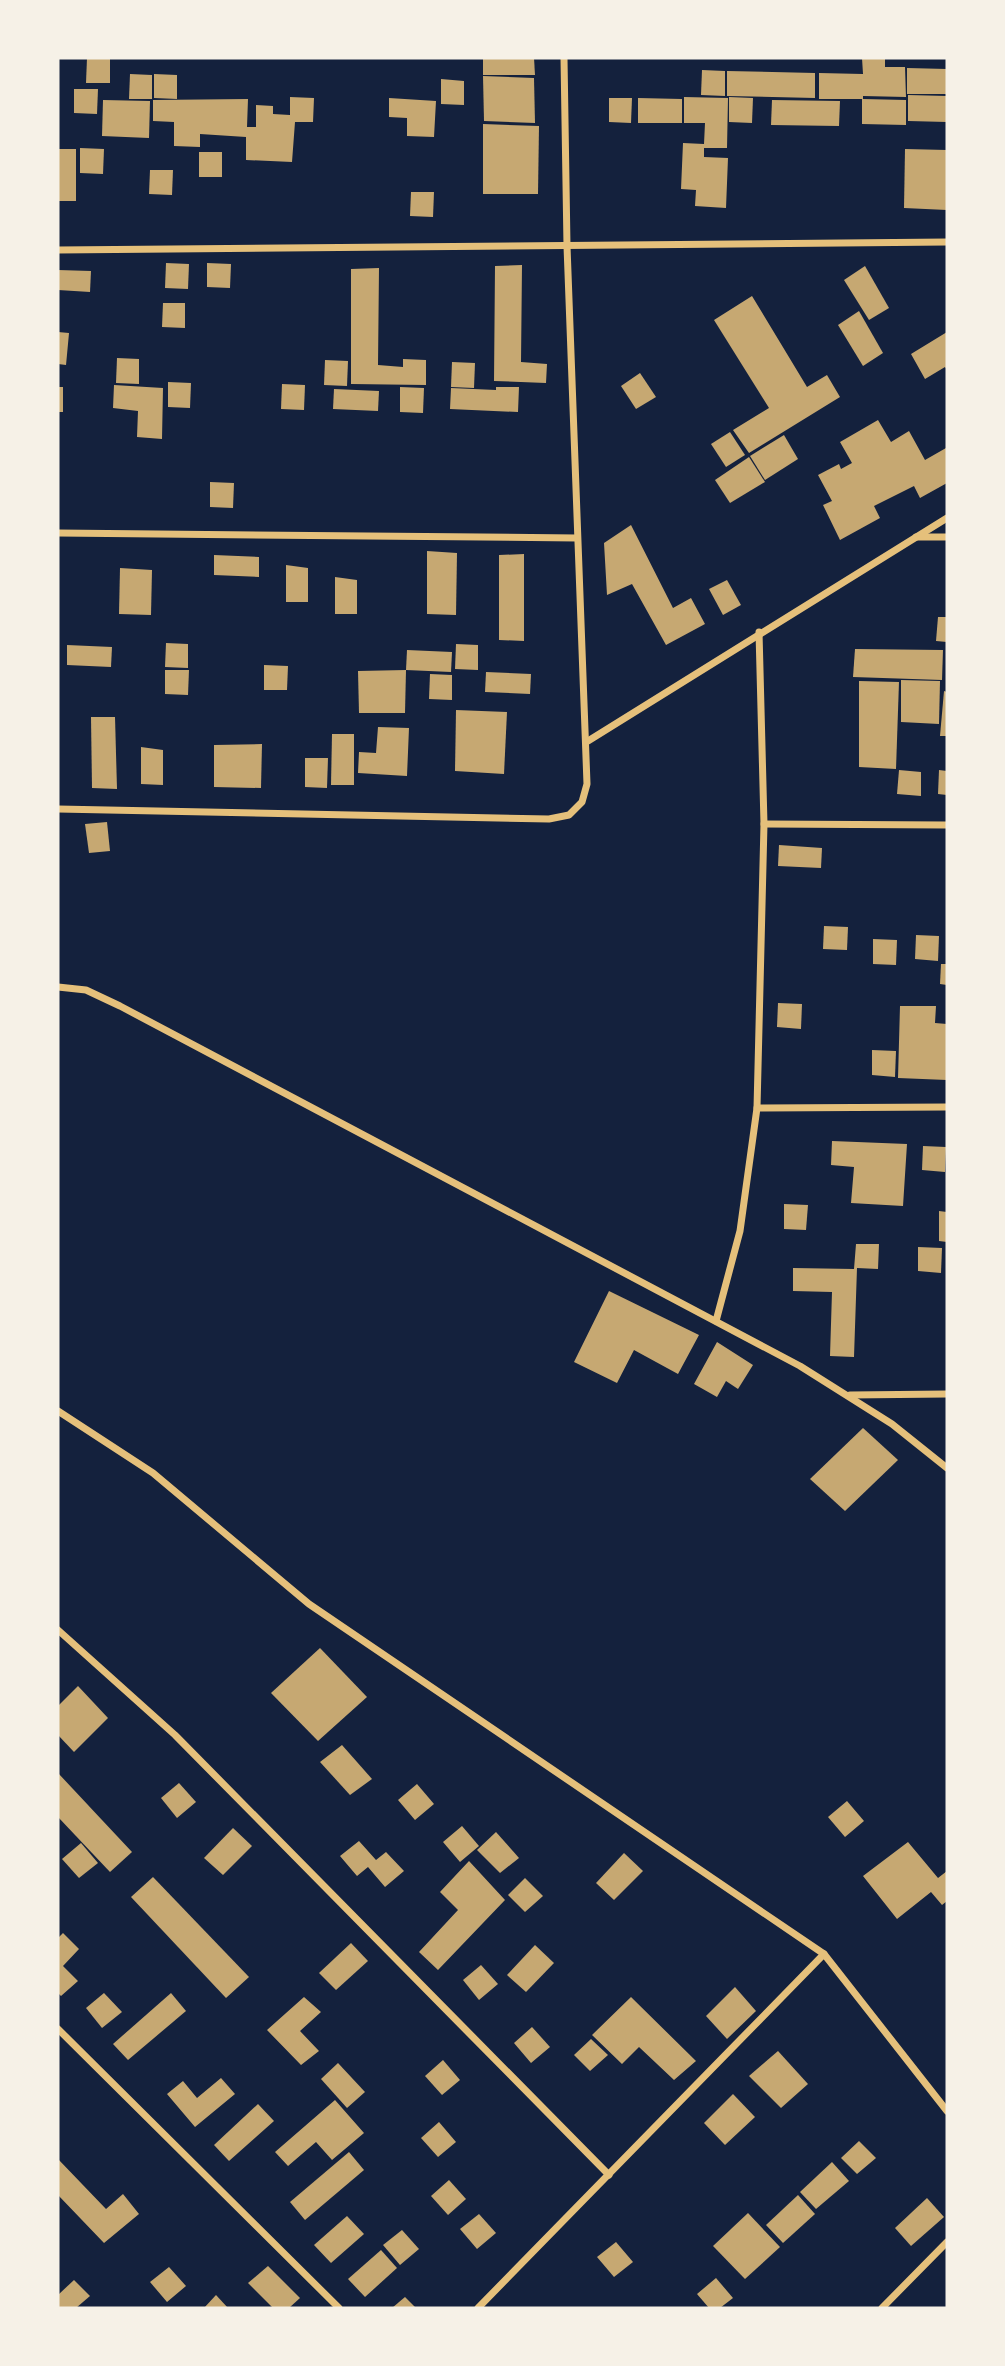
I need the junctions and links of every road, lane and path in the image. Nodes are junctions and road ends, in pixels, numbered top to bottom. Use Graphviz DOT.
graph roads {
  1 [pos="564,58"];
  2 [pos="947,242"];
  3 [pos="567,246"];
  4 [pos="58,250"];
  5 [pos="947,518"];
  6 [pos="58,533"];
  7 [pos="914,537"];
  8 [pos="947,537"];
  9 [pos="577,538"];
  10 [pos="759,632"];
  11 [pos="588,741"];
  12 [pos="58,809"];
  13 [pos="764,824"];
  14 [pos="947,824"];
  15 [pos="58,987"];
  16 [pos="947,1107"];
  17 [pos="757,1108"];
  18 [pos="716,1321"];
  19 [pos="947,1394"];
  20 [pos="850,1395"];
  21 [pos="58,1411"];
  22 [pos="947,1468"];
  23 [pos="58,1630"];
  24 [pos="824,1954"];
  25 [pos="58,2029"];
  26 [pos="947,2111"];
  27 [pos="609,2175"];
  28 [pos="947,2242"];
  29 [pos="339,2308"];
  30 [pos="478,2308"];
  31 [pos="882,2308"];
  1 -- 3 [label="street"];
  2 -- 3 [label="street"];
  3 -- 4 [label="street"];
  3 -- 9 [label="street"];
  5 -- 7 [label="street"];
  6 -- 9 [label="street"];
  7 -- 8 [label="street"];
  7 -- 10 [label="street"];
  9 -- 11 [label="street"];
  10 -- 11 [label="street"];
  10 -- 13 [label="street"];
  11 -- 12 [label="street"];
  13 -- 14 [label="street"];
  13 -- 17 [label="street"];
  15 -- 18 [label="street"];
  16 -- 17 [label="street"];
  17 -- 18 [label="street"];
  18 -- 20 [label="street"];
  19 -- 20 [label="street"];
  20 -- 22 [label="street"];
  21 -- 24 [label="street"];
  23 -- 27 [label="street"];
  24 -- 26 [label="street"];
  24 -- 27 [label="street"];
  25 -- 29 [label="street"];
  27 -- 30 [label="street"];
  28 -- 31 [label="street"];
}
